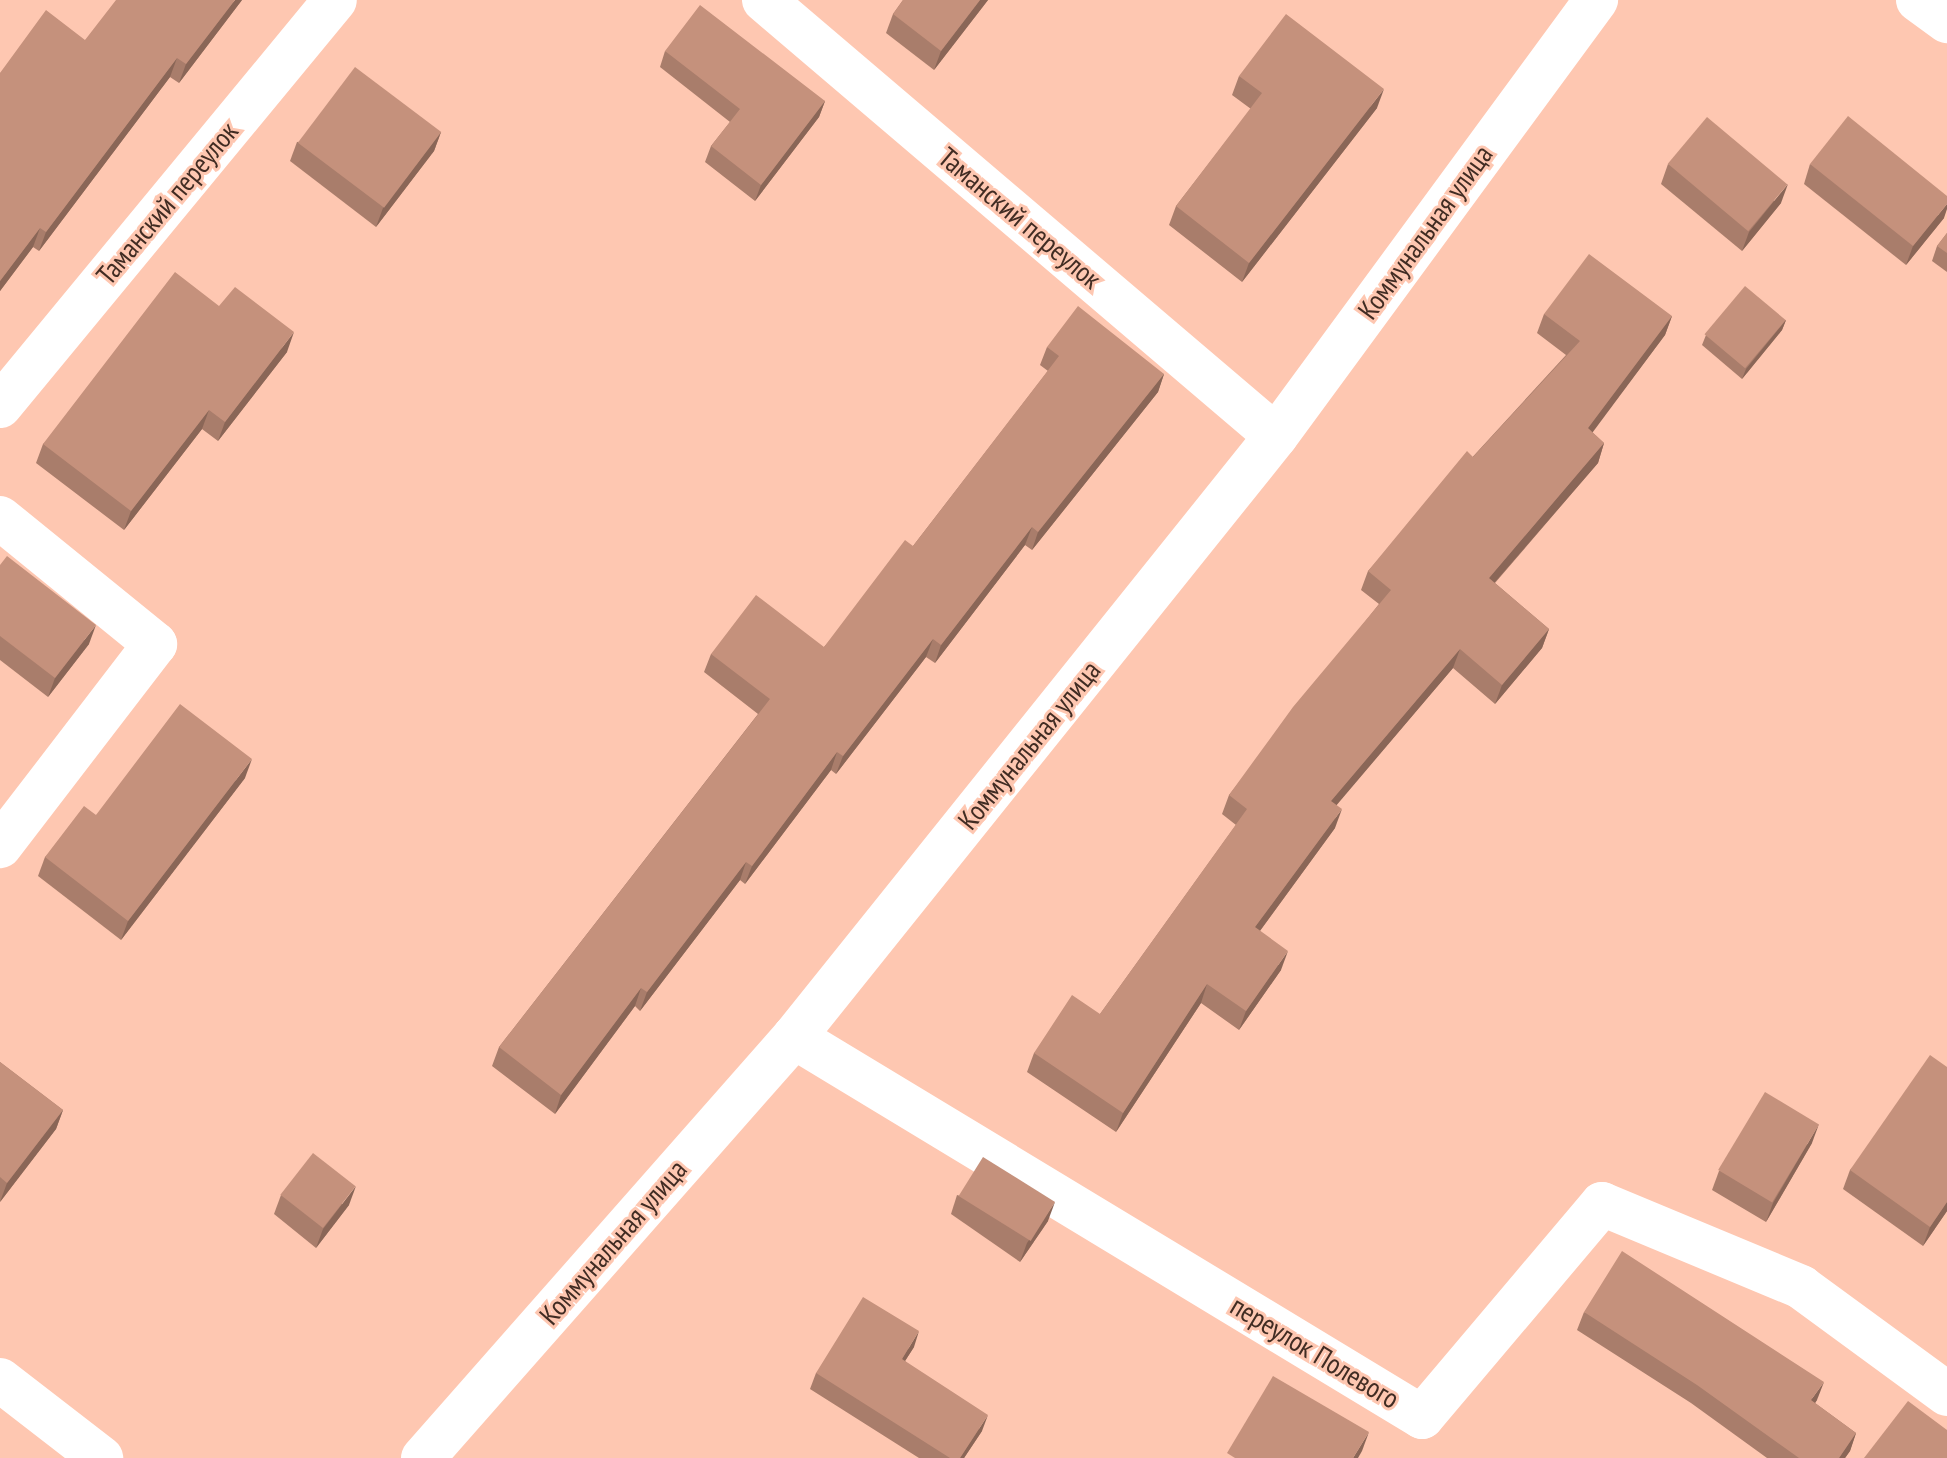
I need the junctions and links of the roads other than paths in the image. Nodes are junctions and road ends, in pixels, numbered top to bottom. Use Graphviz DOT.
graph roads {
  1 [pos="335,0"];
  2 [pos="764,0"];
  3 [pos="1596,0"];
  4 [pos="1918,0"];
  5 [pos="1947,21"];
  6 [pos="0,406"];
  7 [pos="1276,436"];
  8 [pos="0,518"];
  9 [pos="0,846"];
  10 [pos="794,1037"];
  11 [pos="0,1380"];
  12 [pos="1947,1394"];
  13 [pos="101,1458"];
  14 [pos="423,1458"];
  1 -- 6 [label="street, Таманский переулок"];
  2 -- 7 [label="street, Таманский переулок"];
  3 -- 7 [label="street, Коммунальная улица"];
  4 -- 5 [label="street"];
  7 -- 10 [label="street, Коммунальная улица"];
  8 -- 9 [label="street"];
  10 -- 12 [label="street, переулок Полевого"];
  10 -- 14 [label="street, Коммунальная улица"];
  11 -- 13 [label="street"];
}
